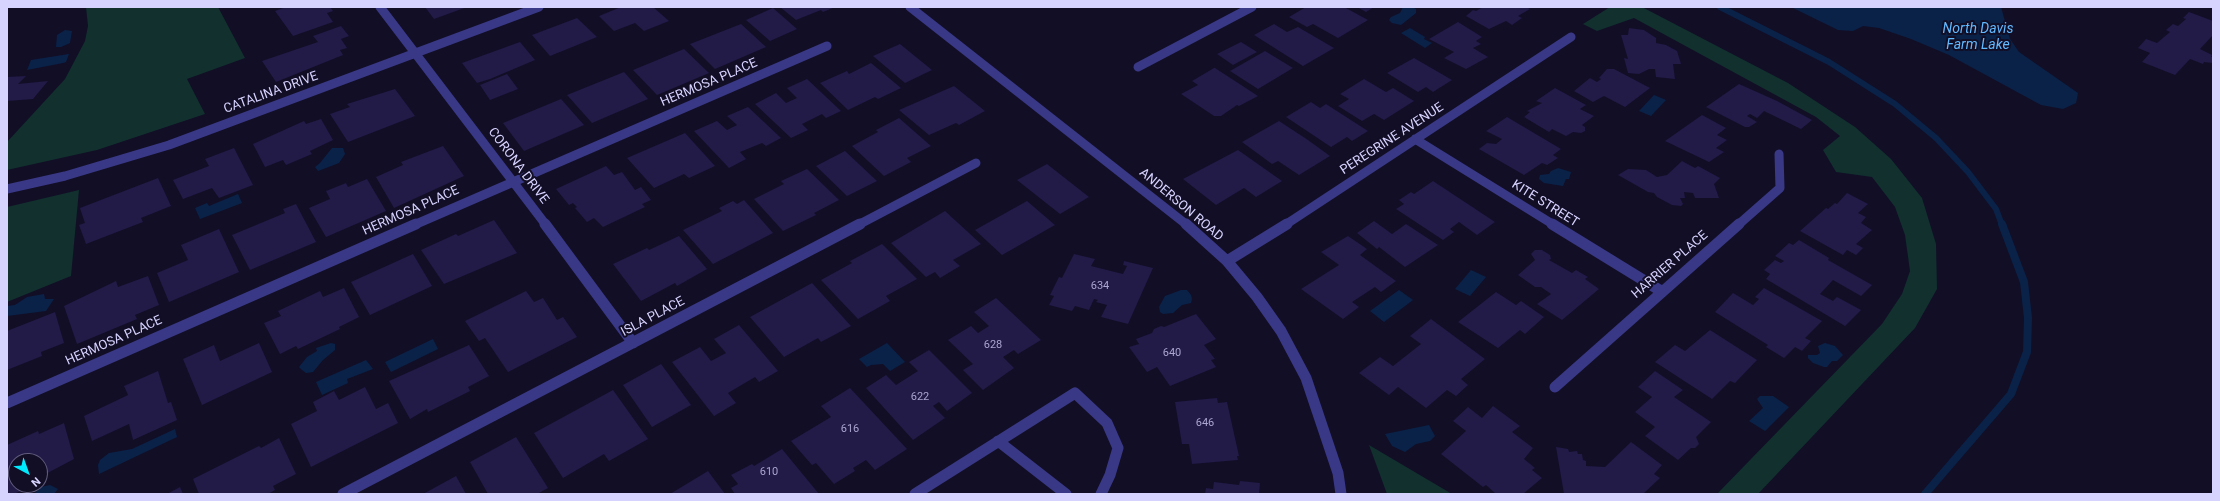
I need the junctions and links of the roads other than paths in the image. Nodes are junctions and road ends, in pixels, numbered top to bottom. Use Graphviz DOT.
graph roads {
  1 [pos="380,7"];
  2 [pos="538,7"];
  3 [pos="910,7"];
  4 [pos="1252,7"];
  5 [pos="1571,37"];
  6 [pos="827,46"];
  7 [pos="416,53"];
  8 [pos="1138,67"];
  9 [pos="1415,139"];
  10 [pos="1779,154"];
  11 [pos="976,163"];
  12 [pos="514,181"];
  13 [pos="7,189"];
  14 [pos="1227,261"];
  15 [pos="1661,291"];
  16 [pos="633,343"];
  17 [pos="1554,388"];
  18 [pos="7,403"];
  19 [pos="998,441"];
  20 [pos="343,494"];
  21 [pos="915,494"];
  22 [pos="1066,494"];
  23 [pos="1101,494"];
  24 [pos="1341,494"];
  1 -- 7 [label="street, CORONA DRIVE"];
  2 -- 7 [label="street, CATALINA DRIVE"];
  3 -- 14 [label="street, ANDERSON ROAD"];
  4 -- 8 [label="street"];
  5 -- 9 [label="street, PEREGRINE AVENUE"];
  6 -- 12 [label="street, HERMOSA PLACE"];
  7 -- 12 [label="street, CORONA DRIVE"];
  7 -- 13 [label="street, CATALINA DRIVE"];
  9 -- 14 [label="street, PEREGRINE AVENUE"];
  9 -- 15 [label="street, KITE STREET"];
  10 -- 15 [label="street, HARRIER PLACE"];
  11 -- 16 [label="street, ISLA PLACE"];
  12 -- 16 [label="street, CORONA DRIVE"];
  12 -- 18 [label="street, HERMOSA PLACE"];
  14 -- 24 [label="street, ANDERSON ROAD"];
  15 -- 17 [label="street, HARRIER PLACE"];
  16 -- 20 [label="street, ISLA PLACE"];
  19 -- 21 [label="street"];
  19 -- 22 [label="street"];
  19 -- 23 [label="street"];
}
